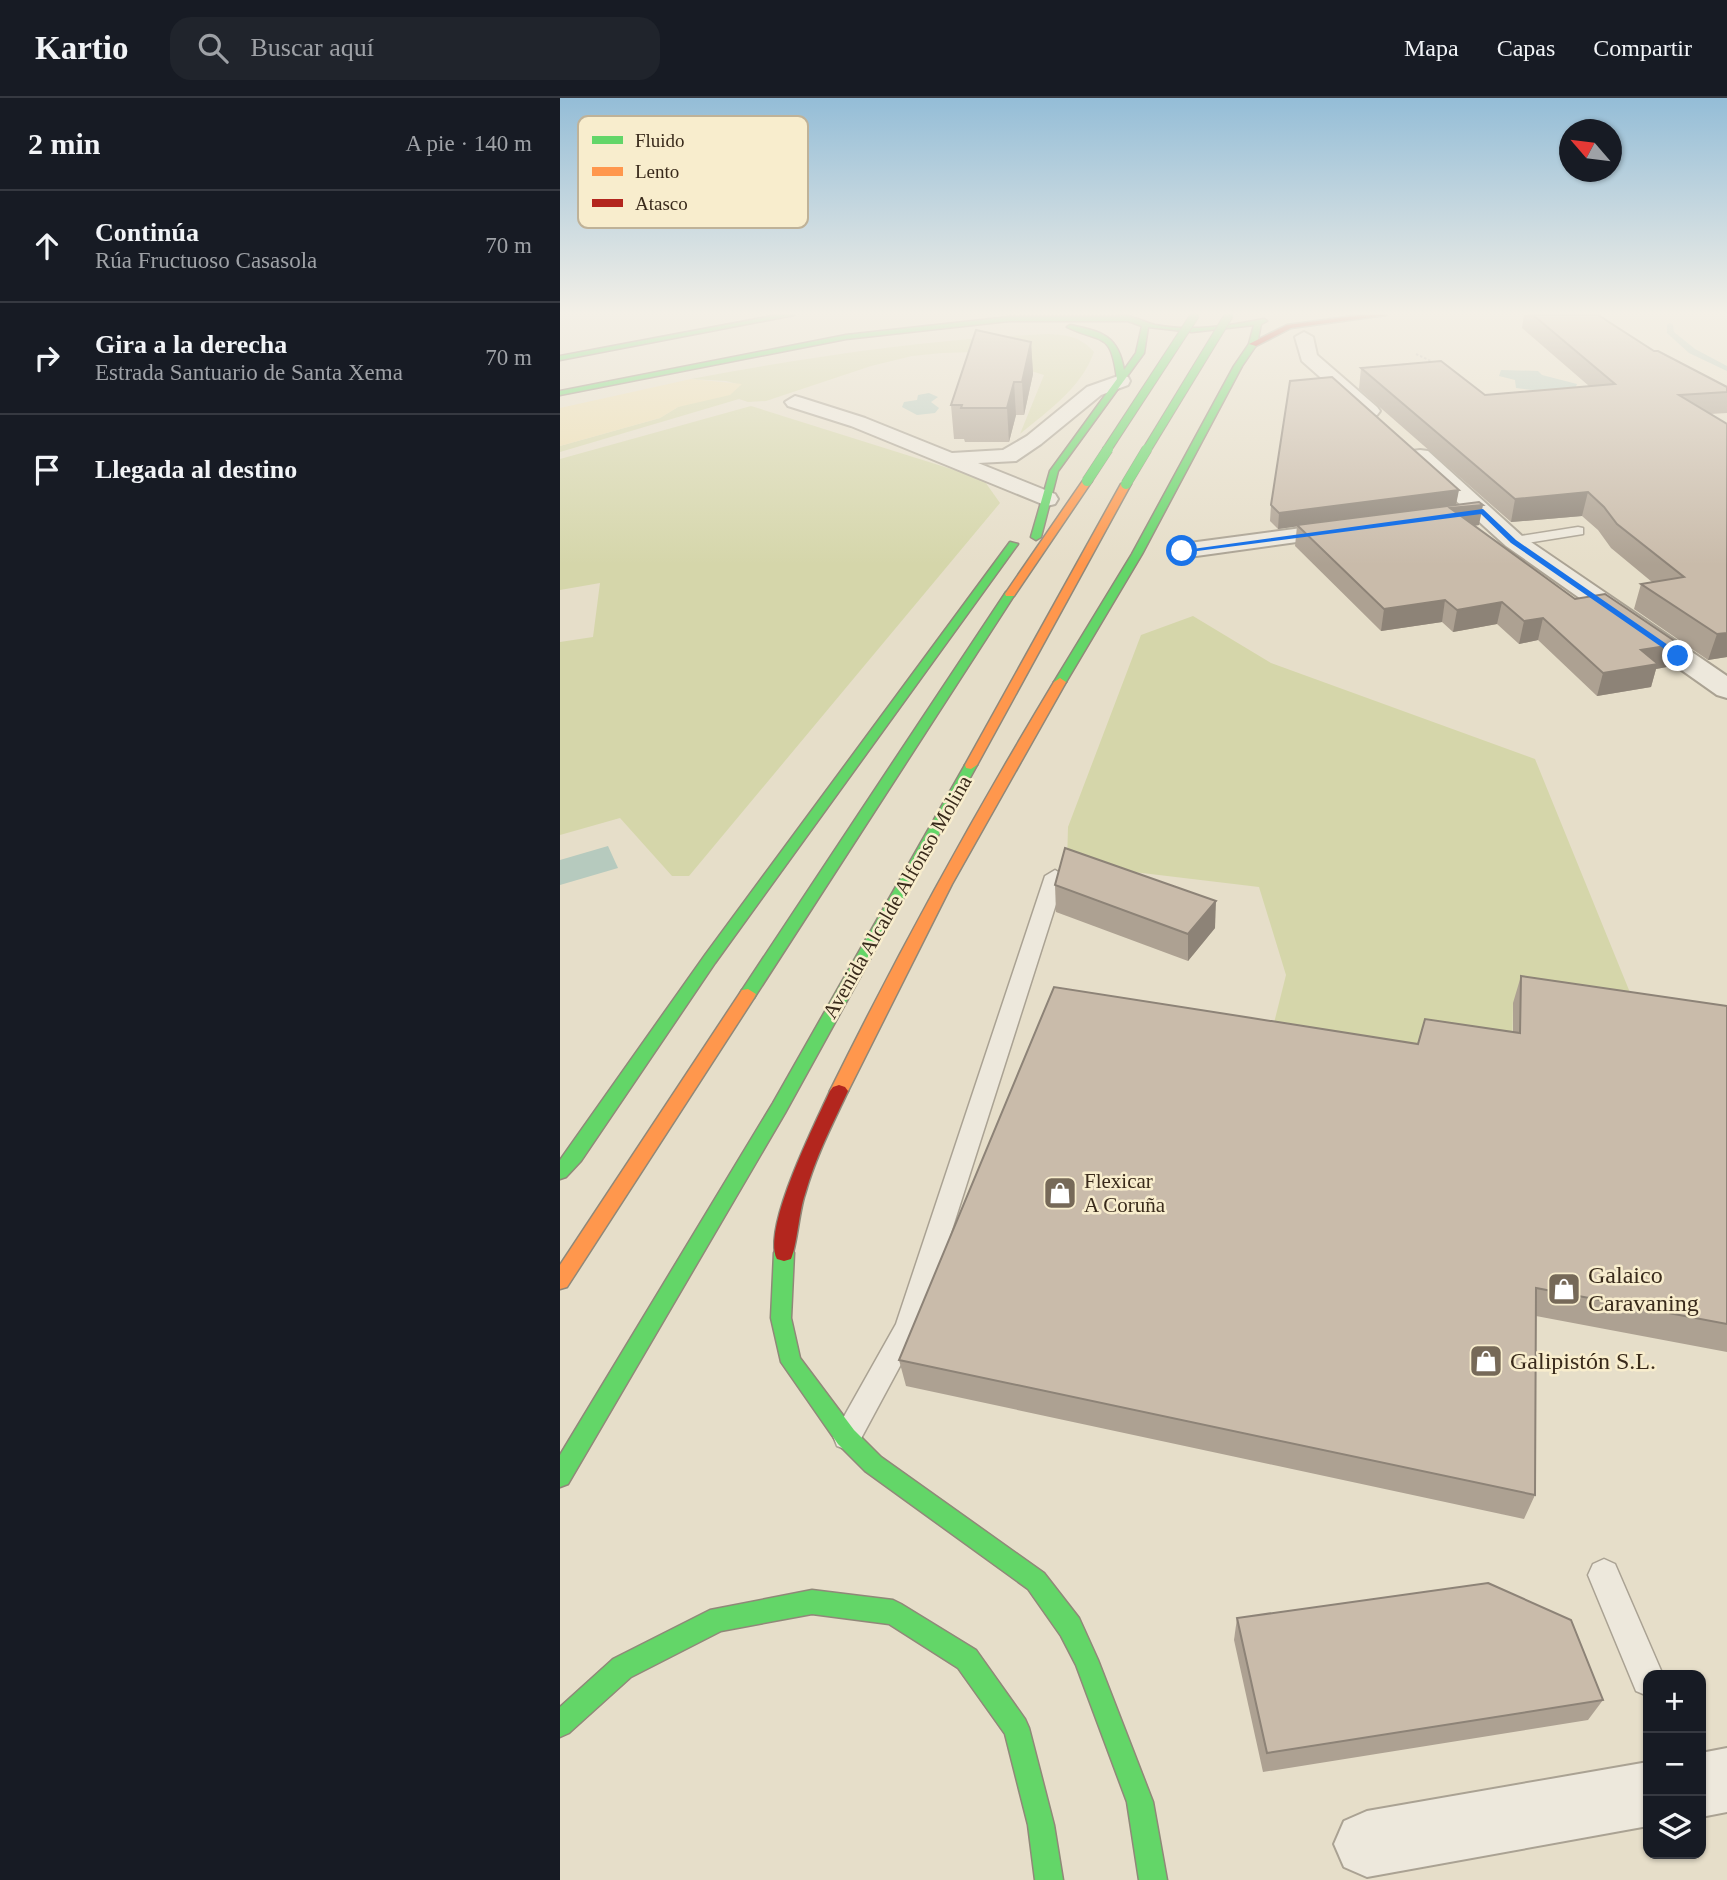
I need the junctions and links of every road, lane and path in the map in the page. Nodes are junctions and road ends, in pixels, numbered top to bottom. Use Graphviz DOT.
graph roads {
  1 [pos="1085,398"];
  2 [pos="1108,398"];
  3 [pos="1141,398"];
  4 [pos="1178,398"];
  5 [pos="1221,398"];
  6 [pos="1355,398"];
  7 [pos="795,402"];
  8 [pos="1194,445"];
  9 [pos="947,457"];
  10 [pos="1046,499"];
  11 [pos="1483,511"];
  12 [pos="1455,515"];
  13 [pos="1373,526"];
  14 [pos="1578,531"];
  15 [pos="1514,541"];
  16 [pos="1182,551"];
  17 [pos="1028,566"];
  18 [pos="1095,592"];
  19 [pos="999,610"];
  20 [pos="1041,671"];
  21 [pos="1727,689"];
  22 [pos="848,771"];
  23 [pos="950,806"];
  24 [pos="1055,876"];
  25 [pos="560,1172"];
  26 [pos="560,1281"];
  27 [pos="846,1437"];
  28 [pos="560,1476"];
  29 [pos="1604,1574"];
  30 [pos="1644,1670"];
  31 [pos="560,1724"];
  32 [pos="1727,1780"];
  33 [pos="1706,1784"];
  34 [pos="1643,1795"];
  35 [pos="1367,1844"];
  36 [pos="1049,1880"];
  37 [pos="1153,1880"];
  1 -- 9 [label="street"];
  2 -- 10 [label="main road"];
  3 -- 17 [label="main road, bridge"];
  4 -- 23 [label="main road, Avenida Alcalde Alfonso Molina, bridge"];
  5 -- 8 [label="main road"];
  6 -- 11 [label="street"];
  7 -- 9 [label="street"];
  8 -- 18 [label="main road"];
  8 -- 27 [label="main road"];
  9 -- 10 [label="street"];
  10 -- 17 [label="main road"];
  10 -- 22 [label="main road"];
  11 -- 12 [label="street"];
  11 -- 15 [label="street"];
  13 -- 16 [label="street"];
  14 -- 15 [label="lane"];
  15 -- 21 [label="street"];
  17 -- 19 [label="main road"];
  19 -- 22 [label="main road"];
  19 -- 26 [label="main road"];
  20 -- 23 [label="main road"];
  22 -- 25 [label="main road"];
  23 -- 28 [label="main road, Avenida Alcalde Alfonso Molina"];
  24 -- 27 [label="lane"];
  27 -- 37 [label="main road"];
  29 -- 30 [label="lane"];
  31 -- 36 [label="main road"];
  32 -- 33 [label="street"];
  34 -- 35 [label="street"];
}
